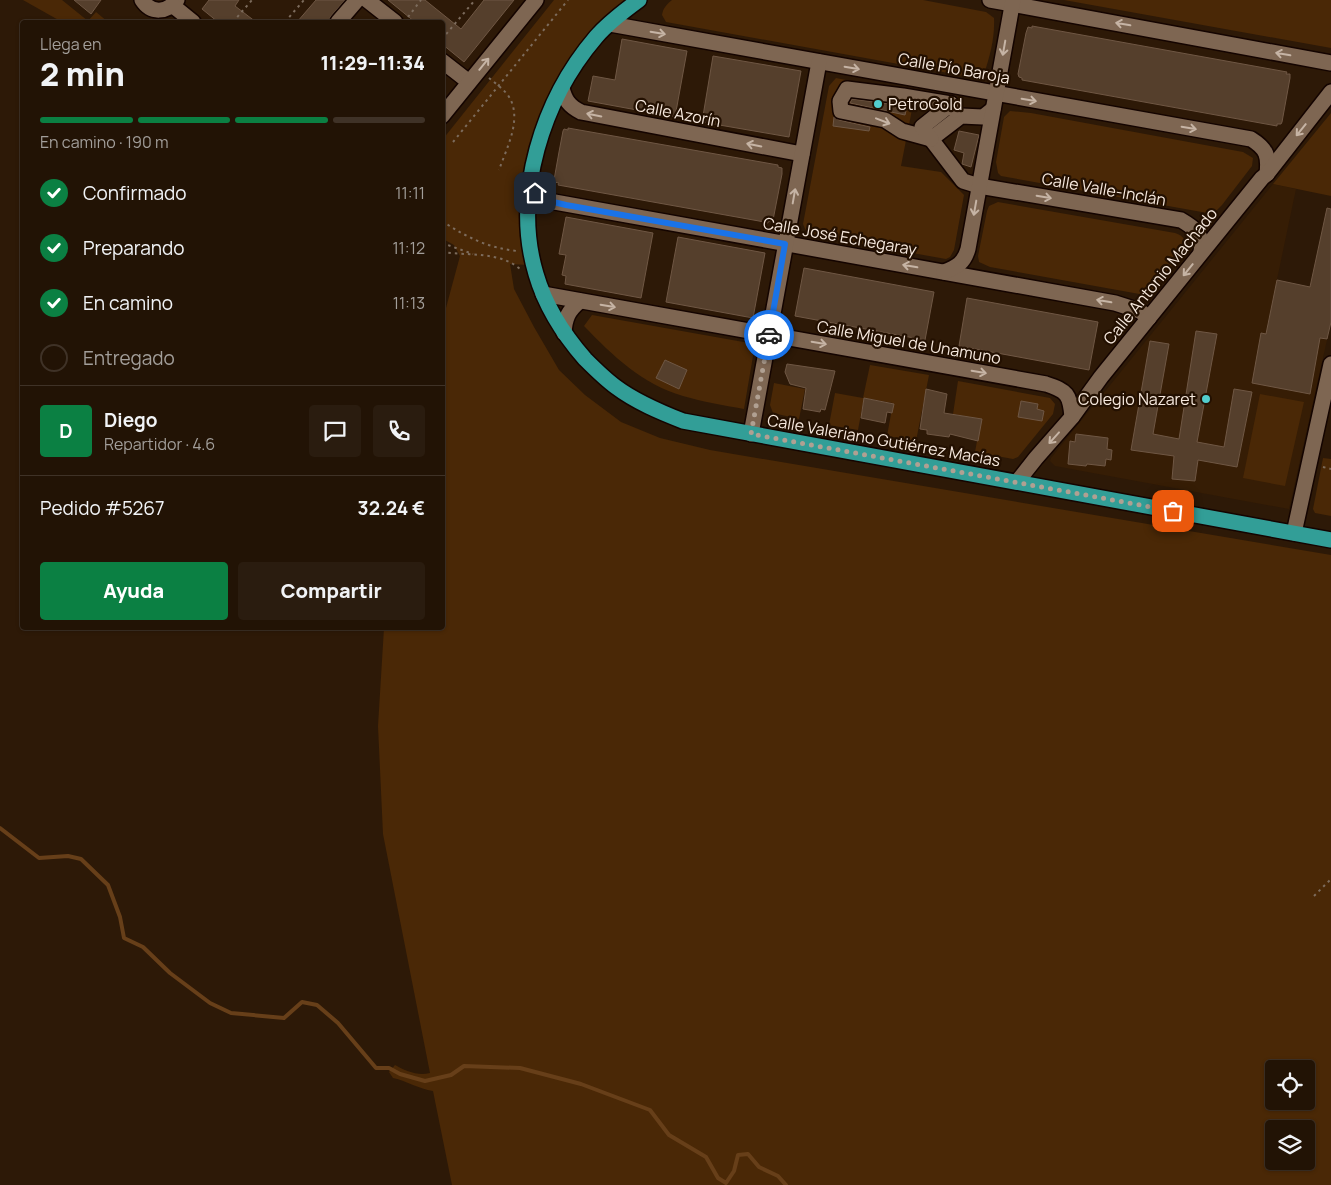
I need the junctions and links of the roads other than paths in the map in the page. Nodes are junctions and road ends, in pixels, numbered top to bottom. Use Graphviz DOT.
graph roads {
  1 [pos="142,0"];
  2 [pos="357,0"];
  3 [pos="367,0"];
  4 [pos="536,0"];
  5 [pos="639,0"];
  6 [pos="990,0"];
  7 [pos="1013,2"];
  8 [pos="174,3"];
  9 [pos="191,20"];
  10 [pos="340,20"];
  11 [pos="392,20"];
  12 [pos="610,24"];
  13 [pos="818,62"];
  14 [pos="1331,62"];
  15 [pos="445,63"];
  16 [pos="470,82"];
  17 [pos="562,88"];
  18 [pos="1331,92"];
  19 [pos="996,94"];
  20 [pos="951,104"];
  21 [pos="993,109"];
  22 [pos="445,112"];
  23 [pos="961,116"];
  24 [pos="931,139"];
  25 [pos="802,154"];
  26 [pos="1267,174"];
  27 [pos="530,183"];
  28 [pos="979,186"];
  29 [pos="785,244"];
  30 [pos="1201,252"];
  31 [pos="944,272"];
  32 [pos="542,294"];
  33 [pos="580,301"];
  34 [pos="1149,318"];
  35 [pos="564,333"];
  36 [pos="769,335"];
  37 [pos="1331,364"];
  38 [pos="1072,417"];
  39 [pos="751,434"];
  40 [pos="1017,482"];
  41 [pos="1294,533"];
  42 [pos="1331,540"];
  1 -- 8 [label="street"];
  2 -- 10 [label="street"];
  3 -- 11 [label="street"];
  16 -- 4 [label="street, one-way"];
  5 -- 12 [label="main road, Calle Valeriano Gutiérrez Macías"];
  6 -- 7 [label="street"];
  14 -- 7 [label="street, one-way"];
  7 -- 19 [label="street, one-way"];
  8 -- 9 [label="street"];
  12 -- 13 [label="street, Calle Pío Baroja, one-way"];
  12 -- 17 [label="main road, Calle Valeriano Gutiérrez Macías"];
  13 -- 19 [label="street, Calle Pío Baroja, one-way"];
  13 -- 25 [label="street"];
  15 -- 16 [label="street"];
  16 -- 22 [label="street"];
  25 -- 17 [label="street, Calle Azorín, one-way"];
  17 -- 27 [label="main road, Calle Valeriano Gutiérrez Macías"];
  18 -- 26 [label="street, Calle Antonio Machado, one-way"];
  19 -- 21 [label="street"];
  19 -- 26 [label="street, Calle Pío Baroja, one-way"];
  20 -- 23 [label="street"];
  20 -- 24 [label="street"];
  20 -- 24 [label="street, one-way"];
  21 -- 23 [label="street"];
  21 -- 28 [label="street"];
  23 -- 24 [label="street"];
  24 -- 28 [label="street, Calle Valle-Inclán"];
  29 -- 25 [label="street, one-way"];
  26 -- 30 [label="street, Calle Antonio Machado"];
  27 -- 29 [label="street, Calle José Echegaray"];
  27 -- 32 [label="main road, Calle Valeriano Gutiérrez Macías"];
  28 -- 30 [label="street, Calle Valle-Inclán, one-way"];
  28 -- 31 [label="street, one-way"];
  31 -- 29 [label="street, Calle José Echegaray, one-way"];
  29 -- 36 [label="street"];
  30 -- 34 [label="street, Calle Antonio Machado, one-way"];
  34 -- 31 [label="street, Calle José Echegaray, one-way"];
  32 -- 33 [label="street, Calle Miguel de Unamuno"];
  32 -- 35 [label="main road, Calle Valeriano Gutiérrez Macías"];
  33 -- 35 [label="street"];
  33 -- 36 [label="street, Calle Miguel de Unamuno, one-way"];
  34 -- 38 [label="street, Calle Antonio Machado"];
  35 -- 39 [label="main road, Calle Valeriano Gutiérrez Macías"];
  36 -- 38 [label="street, Calle Miguel de Unamuno, one-way"];
  36 -- 39 [label="street"];
  37 -- 41 [label="street"];
  38 -- 40 [label="street, Calle Antonio Machado, one-way"];
  39 -- 40 [label="main road, Calle Valeriano Gutiérrez Macías"];
  40 -- 41 [label="main road, Calle Valeriano Gutiérrez Macías"];
  41 -- 42 [label="main road, Calle Valeriano Gutiérrez Macías"];
}
